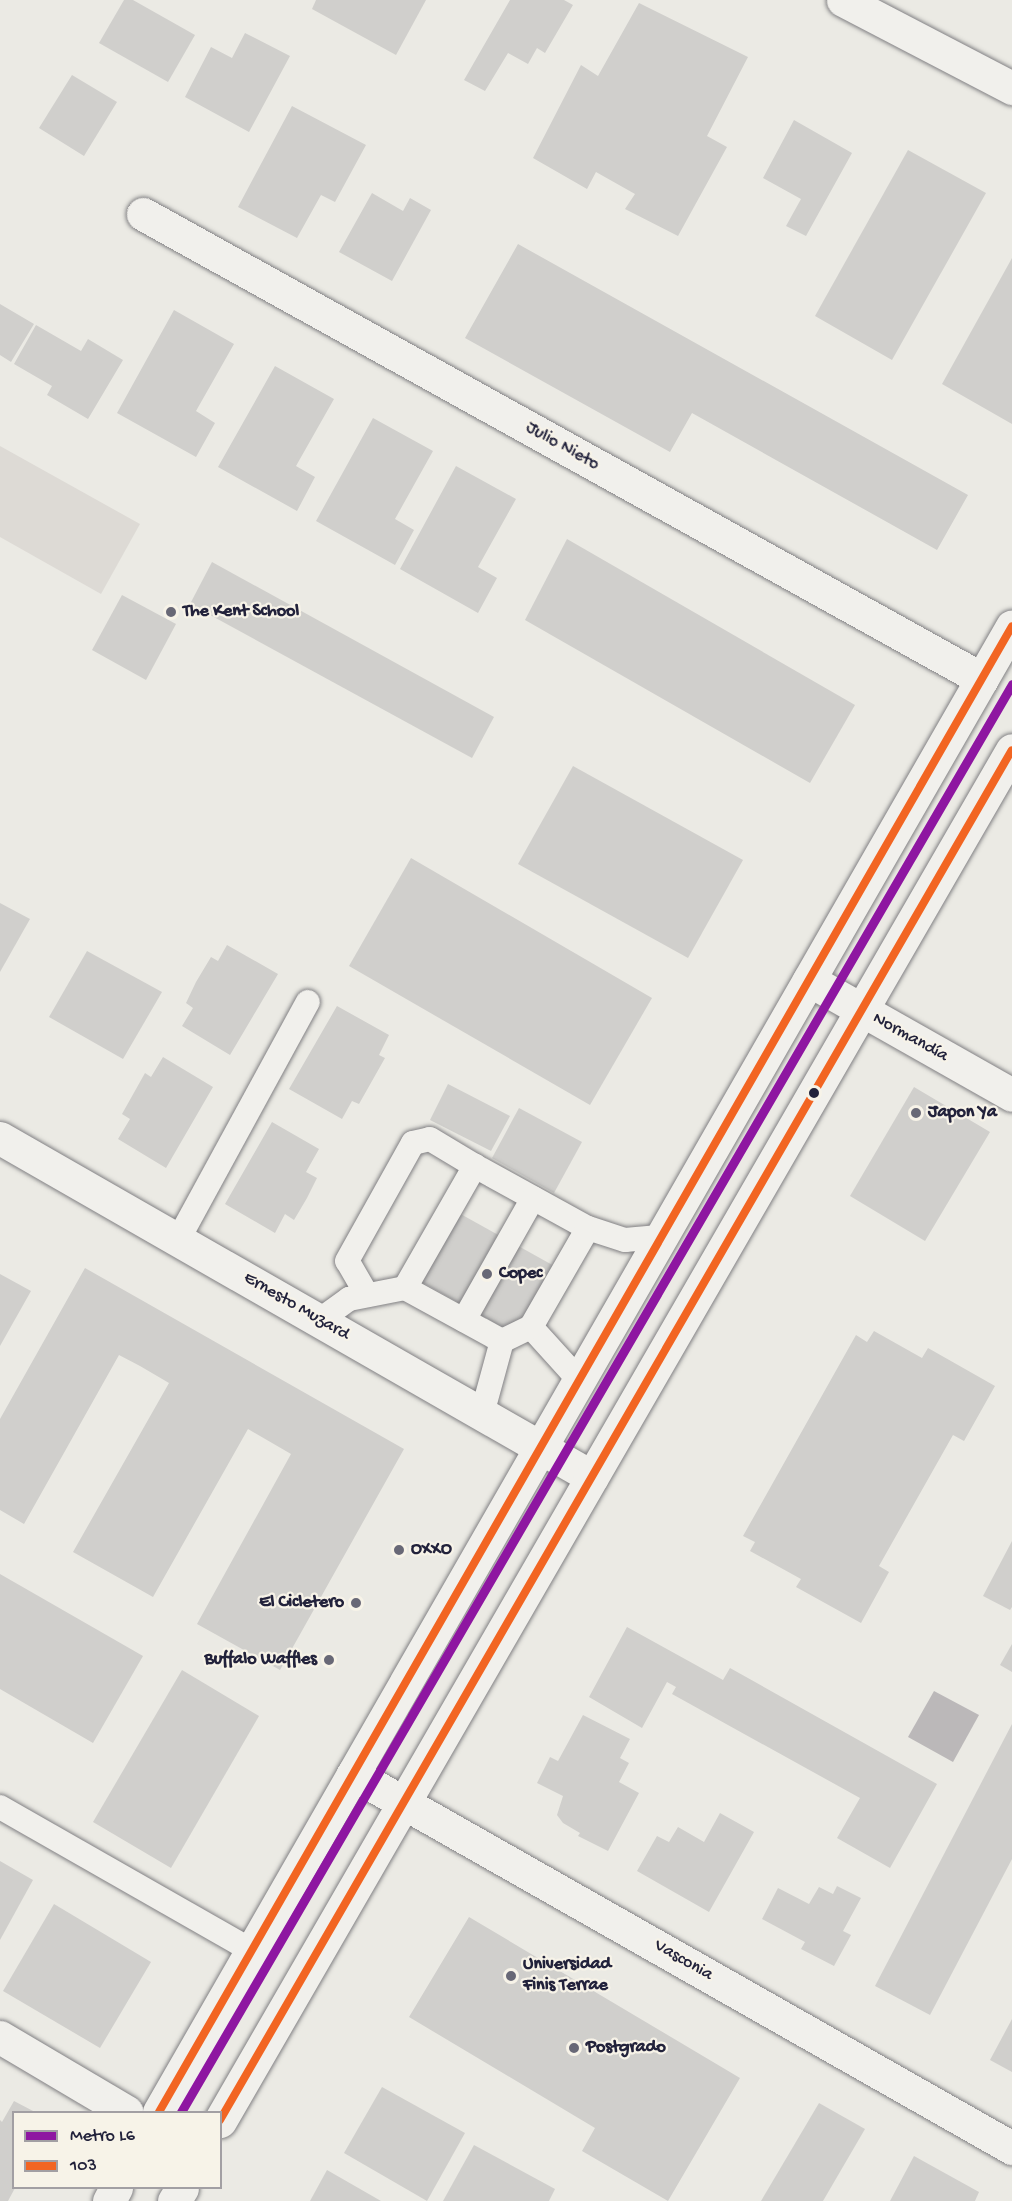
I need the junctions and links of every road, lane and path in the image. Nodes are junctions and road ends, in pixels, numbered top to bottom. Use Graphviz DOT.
graph roads {
  1 [pos="843,0"];
  2 [pos="1012,87"];
  3 [pos="143,214"];
  4 [pos="1012,626"];
  5 [pos="982,679"];
  6 [pos="1012,750"];
  7 [pos="809,980"];
  8 [pos="308,1002"];
  9 [pos="861,1011"];
  10 [pos="1012,1095"];
  11 [pos="0,1138"];
  12 [pos="476,1166"];
  13 [pos="533,1198"];
  14 [pos="588,1228"];
  15 [pos="662,1237"];
  16 [pos="178,1240"];
  17 [pos="405,1288"];
  18 [pos="367,1295"];
  19 [pos="320,1320"];
  20 [pos="464,1320"];
  21 [pos="531,1326"];
  22 [pos="502,1341"];
  23 [pos="579,1380"];
  24 [pos="482,1414"];
  25 [pos="541,1446"];
  26 [pos="592,1477"];
  27 [pos="353,1774"];
  28 [pos="404,1803"];
  29 [pos="0,1807"];
  30 [pos="252,1951"];
  31 [pos="0,2037"];
  32 [pos="125,2111"];
  33 [pos="160,2111"];
  34 [pos="222,2118"];
  35 [pos="1012,2148"];
  1 -- 2 [label="main road"];
  3 -- 5 [label="main road, Julio Nieto"];
  4 -- 5 [label="main road"];
  5 -- 7 [label="main road"];
  6 -- 9 [label="main road"];
  7 -- 9 [label="main road, Normandía"];
  7 -- 15 [label="main road"];
  8 -- 16 [label="lane"];
  9 -- 10 [label="main road, Normandía"];
  9 -- 26 [label="main road"];
  11 -- 16 [label="main road, Ernesto Muzard"];
  12 -- 13 [label="lane"];
  12 -- 17 [label="lane"];
  12 -- 18 [label="lane"];
  13 -- 14 [label="lane"];
  13 -- 20 [label="lane"];
  14 -- 15 [label="lane"];
  14 -- 21 [label="lane"];
  15 -- 23 [label="main road"];
  16 -- 19 [label="main road, Ernesto Muzard"];
  17 -- 18 [label="lane"];
  17 -- 20 [label="lane"];
  18 -- 19 [label="lane"];
  19 -- 24 [label="main road, Ernesto Muzard"];
  20 -- 22 [label="lane"];
  21 -- 22 [label="lane"];
  21 -- 23 [label="lane"];
  22 -- 24 [label="lane"];
  23 -- 25 [label="main road"];
  24 -- 25 [label="main road, Ernesto Muzard"];
  25 -- 26 [label="main road, Ernesto Muzard"];
  25 -- 27 [label="main road"];
  26 -- 28 [label="main road"];
  27 -- 28 [label="main road, Vasconia"];
  27 -- 30 [label="main road"];
  28 -- 34 [label="main road"];
  28 -- 35 [label="main road, Vasconia"];
  29 -- 30 [label="lane"];
  30 -- 33 [label="main road"];
  31 -- 32 [label="main road"];
}
